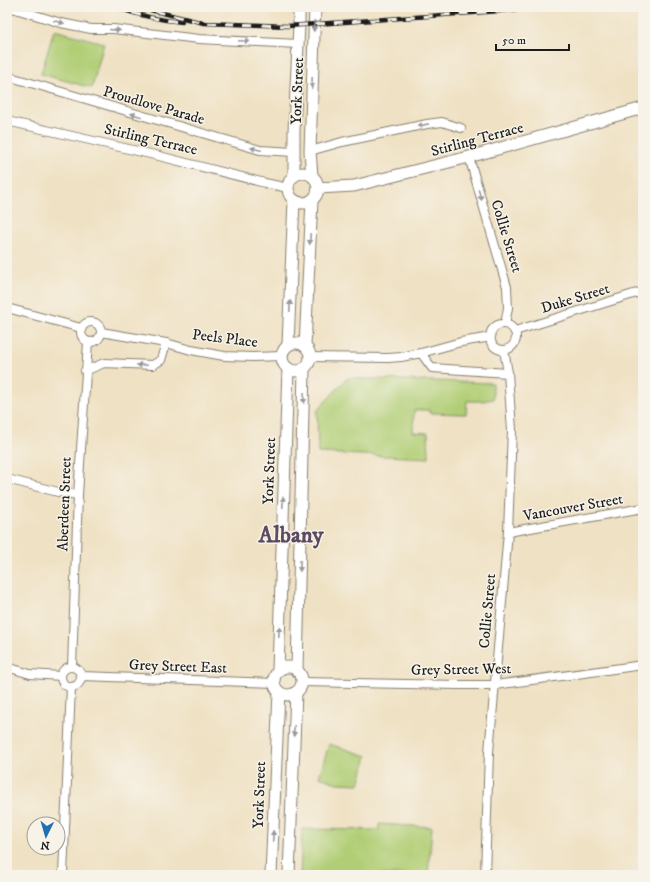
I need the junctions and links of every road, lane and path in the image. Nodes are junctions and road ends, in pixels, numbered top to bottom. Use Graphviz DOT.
graph roads {
  1 [pos="8,7"];
  2 [pos="298,8"];
  3 [pos="316,8"];
  4 [pos="298,44"];
  5 [pos="314,44"];
  6 [pos="7,76"];
  7 [pos="643,108"];
  8 [pos="7,121"];
  9 [pos="461,128"];
  10 [pos="310,151"];
  11 [pos="294,152"];
  12 [pos="469,157"];
  13 [pos="294,176"];
  14 [pos="312,176"];
  15 [pos="288,188"];
  16 [pos="318,188"];
  17 [pos="294,200"];
  18 [pos="312,200"];
  19 [pos="643,291"];
  20 [pos="7,308"];
  21 [pos="504,324"];
  22 [pos="81,328"];
  23 [pos="515,331"];
  24 [pos="101,332"];
  25 [pos="491,338"];
  26 [pos="88,342"];
  27 [pos="166,343"];
  28 [pos="288,345"];
  29 [pos="305,346"];
  30 [pos="504,350"];
  31 [pos="421,353"];
  32 [pos="282,356"];
  33 [pos="310,357"];
  34 [pos="288,368"];
  35 [pos="304,368"];
  36 [pos="85,371"];
  37 [pos="508,373"];
  38 [pos="7,479"];
  39 [pos="78,495"];
  40 [pos="643,508"];
  41 [pos="508,532"];
  42 [pos="643,665"];
  43 [pos="7,667"];
  44 [pos="72,667"];
  45 [pos="278,671"];
  46 [pos="297,671"];
  47 [pos="61,676"];
  48 [pos="82,676"];
  49 [pos="495,685"];
  50 [pos="71,687"];
  51 [pos="276,687"];
  52 [pos="299,687"];
  53 [pos="63,875"];
  54 [pos="271,875"];
  55 [pos="289,875"];
  56 [pos="485,875"];
  1 -- 4 [label="street, one-way"];
  2 -- 4 [label="main road, York Street"];
  3 -- 5 [label="main road, York Street, one-way"];
  4 -- 5 [label="main road"];
  4 -- 11 [label="main road, York Street"];
  5 -- 10 [label="main road, York Street, one-way"];
  11 -- 6 [label="street, Proudlove Parade, one-way"];
  7 -- 12 [label="main road, Stirling Terrace"];
  8 -- 15 [label="street, Stirling Terrace"];
  9 -- 10 [label="street, one-way"];
  10 -- 11 [label="main road"];
  10 -- 14 [label="main road, York Street"];
  11 -- 13 [label="main road, York Street"];
  12 -- 16 [label="main road, Stirling Terrace"];
  12 -- 21 [label="street, Collie Street, one-way"];
  13 -- 14 [label="main road"];
  13 -- 15 [label="main road"];
  14 -- 16 [label="main road"];
  15 -- 17 [label="main road"];
  16 -- 18 [label="main road"];
  17 -- 18 [label="main road"];
  28 -- 17 [label="main road, one-way"];
  18 -- 29 [label="main road, one-way"];
  19 -- 23 [label="street, Duke Street"];
  20 -- 22 [label="street"];
  21 -- 23 [label="street"];
  21 -- 25 [label="street"];
  22 -- 24 [label="street"];
  22 -- 26 [label="street"];
  23 -- 30 [label="street"];
  24 -- 26 [label="street"];
  24 -- 27 [label="street, Peels Place"];
  25 -- 30 [label="street"];
  25 -- 31 [label="street"];
  26 -- 36 [label="street, Aberdeen Street"];
  27 -- 32 [label="street, Peels Place"];
  27 -- 36 [label="street, one-way"];
  28 -- 29 [label="main road"];
  28 -- 32 [label="main road"];
  29 -- 33 [label="main road"];
  30 -- 37 [label="street, Collie Street"];
  31 -- 33 [label="street"];
  31 -- 37 [label="street"];
  32 -- 34 [label="main road"];
  33 -- 35 [label="main road"];
  34 -- 35 [label="main road"];
  45 -- 34 [label="main road, York Street, one-way"];
  35 -- 46 [label="main road, one-way"];
  36 -- 39 [label="street, Aberdeen Street"];
  37 -- 41 [label="street, Collie Street"];
  38 -- 39 [label="street"];
  39 -- 44 [label="street, Aberdeen Street"];
  40 -- 41 [label="street, Vancouver Street"];
  41 -- 49 [label="street, Collie Street"];
  42 -- 49 [label="street, Grey Street West"];
  43 -- 47 [label="street"];
  44 -- 47 [label="street"];
  44 -- 48 [label="street"];
  45 -- 46 [label="main road"];
  45 -- 51 [label="main road"];
  46 -- 52 [label="main road"];
  47 -- 50 [label="street"];
  48 -- 50 [label="street"];
  48 -- 51 [label="street, Grey Street East"];
  49 -- 52 [label="street, Grey Street West"];
  49 -- 56 [label="street, Collie Street"];
  50 -- 53 [label="street"];
  51 -- 52 [label="main road"];
  54 -- 51 [label="main road, York Street, one-way"];
  52 -- 55 [label="main road, one-way"];
}
